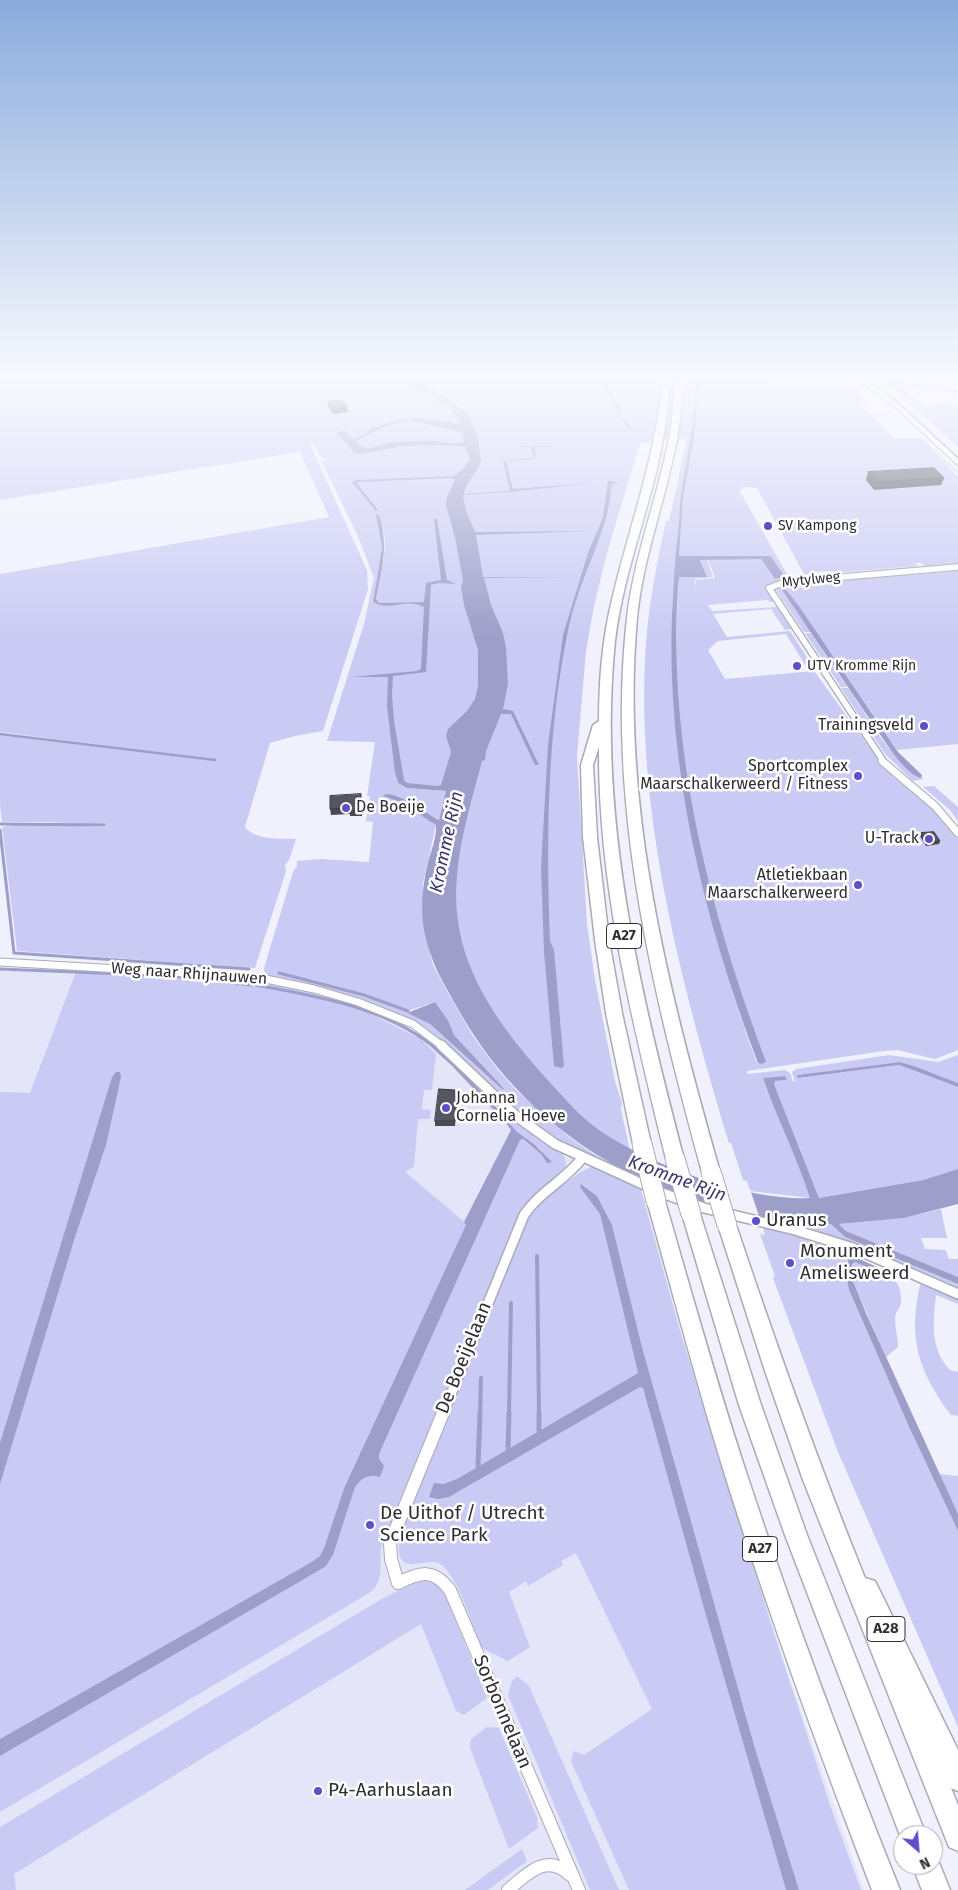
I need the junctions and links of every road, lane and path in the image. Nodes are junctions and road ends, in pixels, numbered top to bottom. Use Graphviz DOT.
graph roads {
  1 [pos="653,462"];
  2 [pos="667,462"];
  3 [pos="958,567"];
  4 [pos="604,709"];
  5 [pos="958,834"];
  6 [pos="0,962"];
  7 [pos="583,1156"];
  8 [pos="958,1294"];
  9 [pos="814,1480"];
  10 [pos="398,1583"];
  11 [pos="958,1778"];
  12 [pos="909,1825"];
  13 [pos="958,1838"];
  14 [pos="930,1875"];
  15 [pos="578,1887"];
  16 [pos="508,1890"];
  17 [pos="886,1890"];
  18 [pos="936,1890"];
  1 -- 4 [label="highway, A27"];
  2 -- 9 [label="highway, A27, bridge"];
  3 -- 5 [label="street, Mytylweg"];
  4 -- 12 [label="highway, A27, bridge"];
  4 -- 17 [label="highway, A27, bridge"];
  6 -- 7 [label="street, Weg naar Rhijnauwen"];
  7 -- 8 [label="street, Weg naar Rhijnauwen"];
  7 -- 10 [label="street, De Boeijelaan"];
  9 -- 11 [label="highway, A28"];
  9 -- 13 [label="highway, A27"];
  10 -- 15 [label="street, Sorbonnelaan"];
  14 -- 18 [label="highway"];
  15 -- 16 [label="street"];
}
